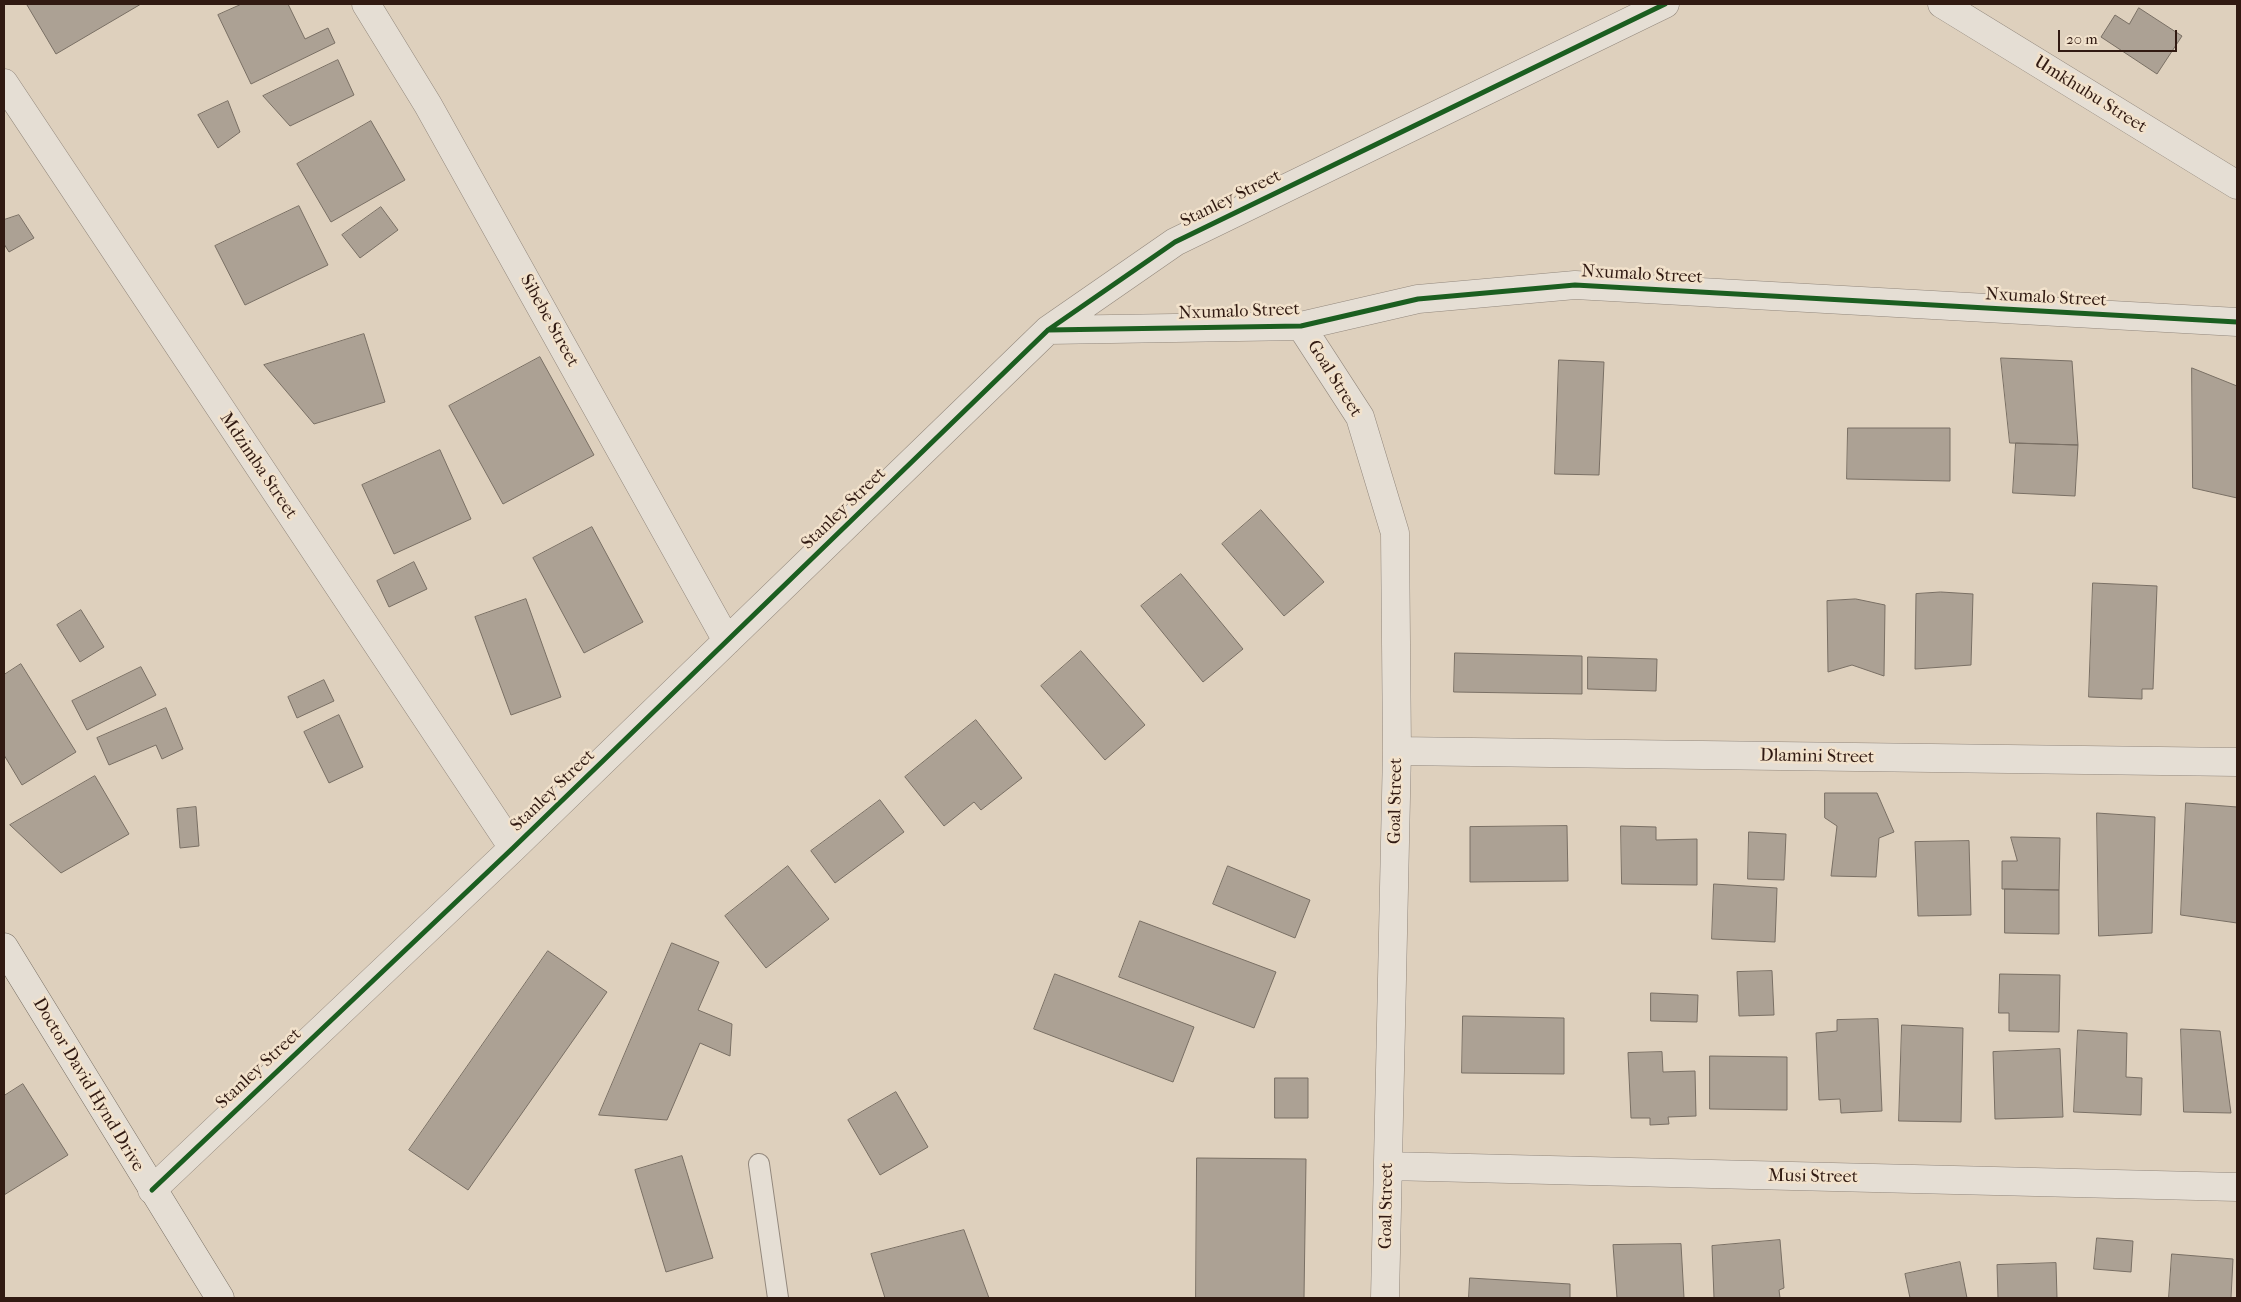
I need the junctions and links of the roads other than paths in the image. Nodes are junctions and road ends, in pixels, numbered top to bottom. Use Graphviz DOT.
graph roads {
  1 [pos="366,4"];
  2 [pos="1665,4"];
  3 [pos="1942,4"];
  4 [pos="4,83"];
  5 [pos="2237,186"];
  6 [pos="2237,322"];
  7 [pos="1301,326"];
  8 [pos="1048,330"];
  9 [pos="727,641"];
  10 [pos="1397,751"];
  11 [pos="2237,762"];
  12 [pos="513,848"];
  13 [pos="4,946"];
  14 [pos="759,1164"];
  15 [pos="1388,1166"];
  16 [pos="2237,1187"];
  17 [pos="152,1190"];
  18 [pos="220,1298"];
  19 [pos="778,1298"];
  20 [pos="1385,1298"];
  1 -- 9 [label="street, Sibebe Street"];
  2 -- 8 [label="street, Stanley Street"];
  3 -- 5 [label="street, Umkhubu Street"];
  4 -- 12 [label="street, Mdzimba Street"];
  6 -- 7 [label="street, Nxumalo Street"];
  7 -- 8 [label="street, Nxumalo Street"];
  7 -- 10 [label="street, Goal Street"];
  8 -- 9 [label="street, Stanley Street"];
  9 -- 12 [label="street, Stanley Street"];
  10 -- 11 [label="street, Dlamini Street"];
  10 -- 15 [label="street, Goal Street"];
  12 -- 17 [label="street, Stanley Street"];
  13 -- 17 [label="street, Doctor David Hynd Drive"];
  14 -- 19 [label="lane"];
  15 -- 16 [label="street, Musi Street"];
  15 -- 20 [label="street, Goal Street"];
  17 -- 18 [label="street, Doctor David Hynd Drive"];
}
